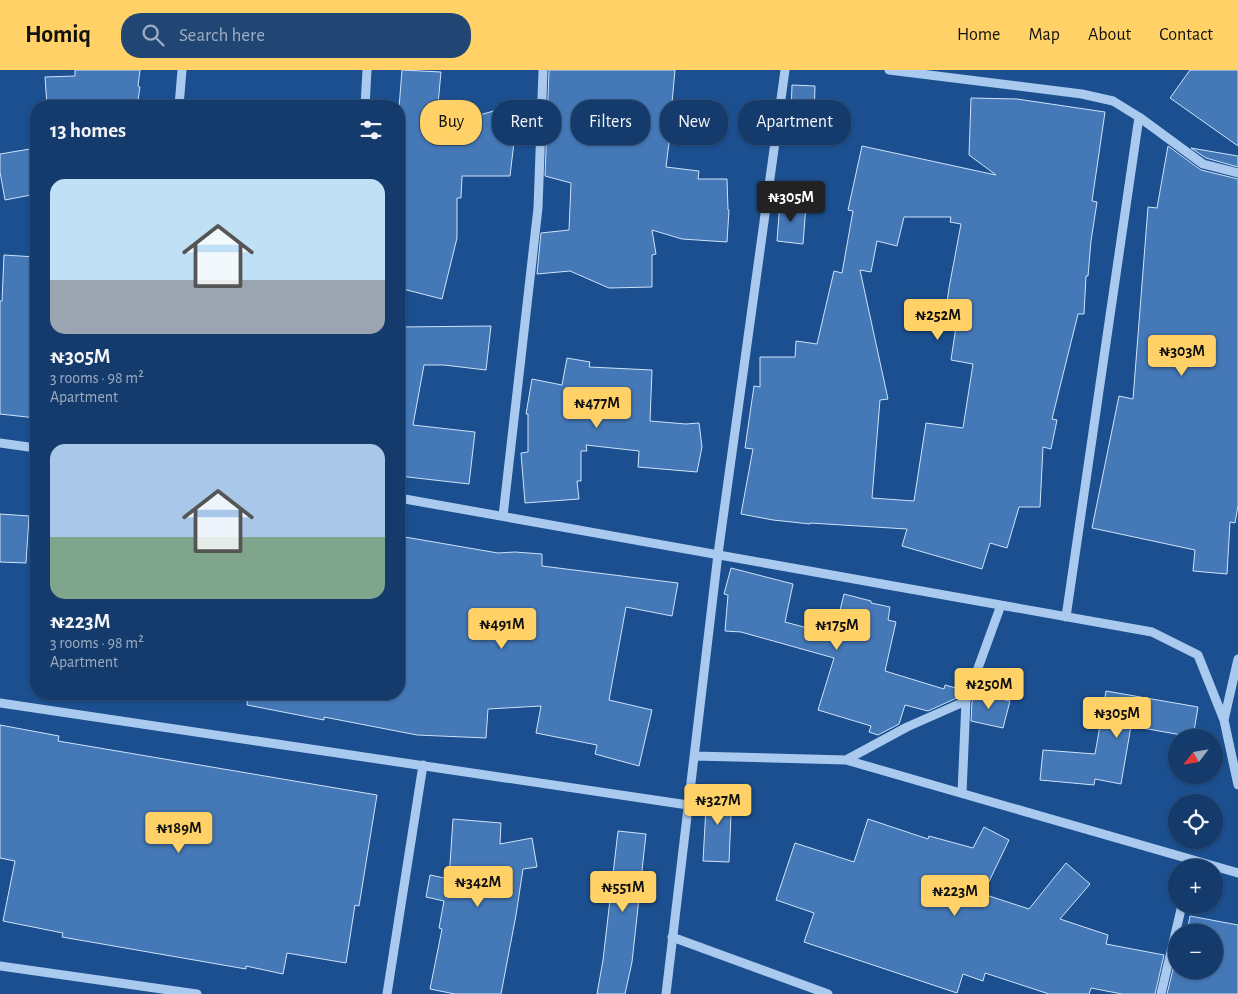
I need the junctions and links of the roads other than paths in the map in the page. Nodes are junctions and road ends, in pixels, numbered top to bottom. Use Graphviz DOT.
graph roads {
  1 [pos="182,70"];
  2 [pos="368,70"];
  3 [pos="543,70"];
  4 [pos="785,70"];
  5 [pos="889,70"];
  6 [pos="180,100"];
  7 [pos="366,100"];
  8 [pos="1139,116"];
  9 [pos="1238,172"];
  10 [pos="0,443"];
  11 [pos="30,447"];
  12 [pos="405,499"];
  13 [pos="503,516"];
  14 [pos="718,554"];
  15 [pos="1001,605"];
  16 [pos="1066,617"];
  17 [pos="1238,659"];
  18 [pos="966,701"];
  19 [pos="0,703"];
  20 [pos="1224,720"];
  21 [pos="694,756"];
  22 [pos="846,760"];
  23 [pos="423,766"];
  24 [pos="1238,785"];
  25 [pos="962,794"];
  26 [pos="688,805"];
  27 [pos="1176,859"];
  28 [pos="1223,869"];
  29 [pos="1238,872"];
  30 [pos="1180,914"];
  31 [pos="672,938"];
  32 [pos="0,966"];
  33 [pos="146,991"];
  34 [pos="196,994"];
  35 [pos="387,994"];
  36 [pos="666,994"];
  37 [pos="828,994"];
  38 [pos="1161,994"];
  1 -- 6 [label="street"];
  2 -- 7 [label="street"];
  3 -- 13 [label="street"];
  4 -- 14 [label="street"];
  5 -- 8 [label="street"];
  8 -- 9 [label="street"];
  8 -- 16 [label="street"];
  10 -- 11 [label="street"];
  12 -- 13 [label="street"];
  13 -- 14 [label="street"];
  14 -- 15 [label="street"];
  14 -- 21 [label="street"];
  15 -- 16 [label="street"];
  15 -- 18 [label="street"];
  16 -- 20 [label="street"];
  17 -- 20 [label="street"];
  18 -- 22 [label="street"];
  18 -- 25 [label="street"];
  19 -- 23 [label="street"];
  20 -- 24 [label="street"];
  21 -- 22 [label="street"];
  21 -- 26 [label="street"];
  22 -- 25 [label="street"];
  23 -- 26 [label="street"];
  23 -- 35 [label="street"];
  25 -- 27 [label="street"];
  26 -- 31 [label="street"];
  28 -- 29 [label="street"];
  30 -- 38 [label="street"];
  31 -- 36 [label="street"];
  31 -- 37 [label="street"];
  32 -- 33 [label="street"];
  33 -- 34 [label="street"];
}
